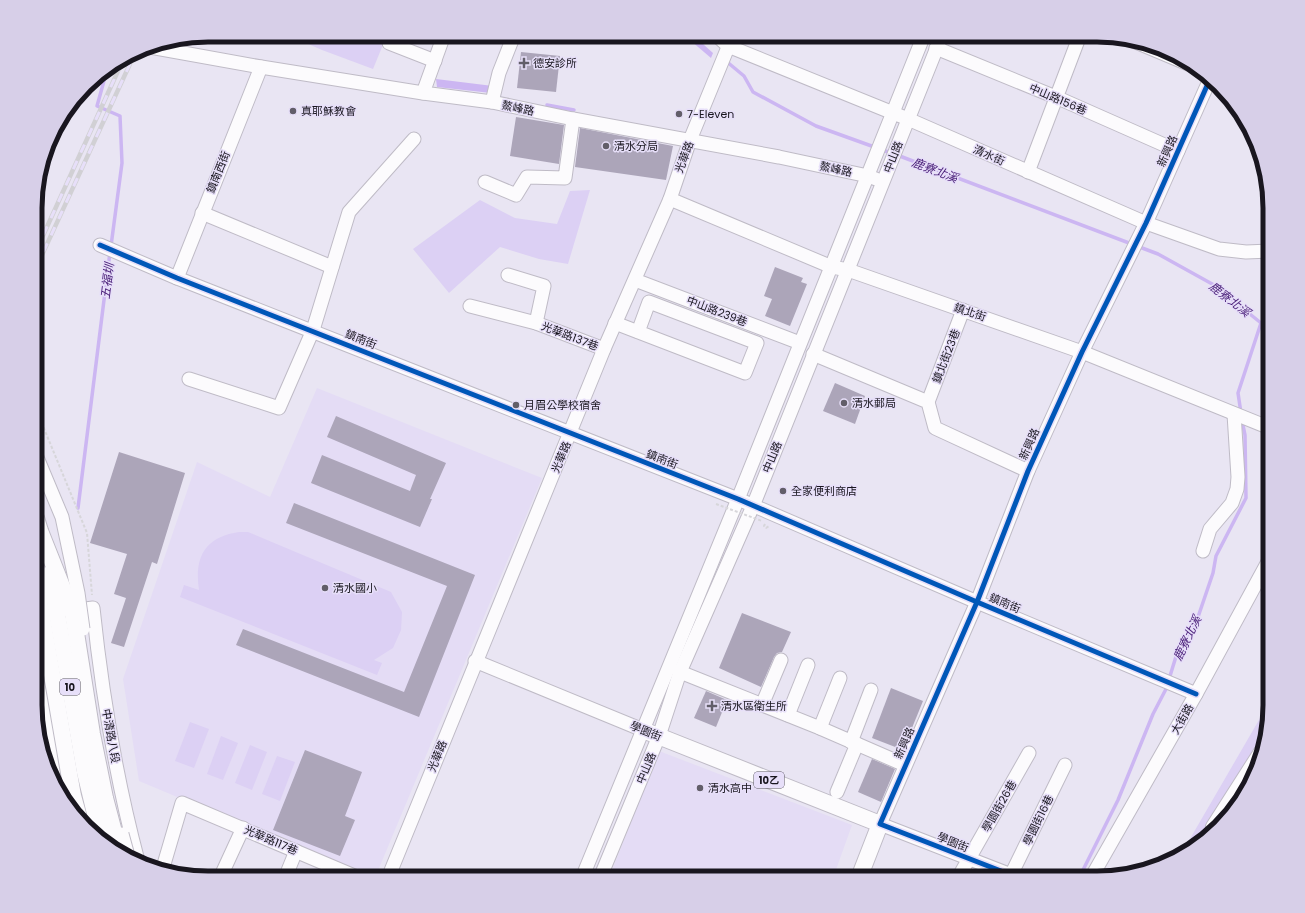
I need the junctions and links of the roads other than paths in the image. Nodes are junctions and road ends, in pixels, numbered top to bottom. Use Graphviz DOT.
graph roads {
  1 [pos="389,42"];
  2 [pos="441,42"];
  3 [pos="511,42"];
  4 [pos="731,42"];
  5 [pos="733,42"];
  6 [pos="921,42"];
  7 [pos="939,42"];
  8 [pos="1078,42"];
  9 [pos="936,48"];
  10 [pos="163,49"];
  11 [pos="435,60"];
  12 [pos="261,67"];
  13 [pos="1208,84"];
  14 [pos="423,93"];
  15 [pos="1058,98"];
  16 [pos="492,102"];
  17 [pos="892,114"];
  18 [pos="573,119"];
  19 [pos="908,119"];
  20 [pos="414,139"];
  21 [pos="690,140"];
  22 [pos="1178,151"];
  23 [pos="1028,172"];
  24 [pos="868,176"];
  25 [pos="485,182"];
  26 [pos="883,182"];
  27 [pos="670,199"];
  28 [pos="202,213"];
  29 [pos="1146,223"];
  30 [pos="107,248"];
  31 [pos="1263,251"];
  32 [pos="332,267"];
  33 [pos="832,267"];
  34 [pos="848,270"];
  35 [pos="508,275"];
  36 [pos="177,278"];
  37 [pos="635,280"];
  38 [pos="470,306"];
  39 [pos="963,310"];
  40 [pos="536,323"];
  41 [pos="615,323"];
  42 [pos="313,330"];
  43 [pos="638,332"];
  44 [pos="800,343"];
  45 [pos="604,349"];
  46 [pos="1082,352"];
  47 [pos="813,354"];
  48 [pos="189,379"];
  49 [pos="928,402"];
  50 [pos="1234,414"];
  51 [pos="1263,425"];
  52 [pos="570,434"];
  53 [pos="42,469"];
  54 [pos="1028,471"];
  55 [pos="738,499"];
  56 [pos="753,506"];
  57 [pos="42,535"];
  58 [pos="42,540"];
  59 [pos="1203,551"];
  60 [pos="1263,571"];
  61 [pos="977,602"];
  62 [pos="42,615"];
  63 [pos="42,617"];
  64 [pos="781,660"];
  65 [pos="475,661"];
  66 [pos="808,665"];
  67 [pos="680,672"];
  68 [pos="840,678"];
  69 [pos="871,690"];
  70 [pos="1196,694"];
  71 [pos="762,705"];
  72 [pos="42,710"];
  73 [pos="788,715"];
  74 [pos="820,728"];
  75 [pos="643,730"];
  76 [pos="659,736"];
  77 [pos="854,743"];
  78 [pos="1029,753"];
  79 [pos="904,765"];
  80 [pos="1065,765"];
  81 [pos="55,768"];
  82 [pos="1248,774"];
  83 [pos="837,792"];
  84 [pos="76,805"];
  85 [pos="1221,816"];
  86 [pos="880,824"];
  87 [pos="243,828"];
  88 [pos="99,831"];
  89 [pos="117,844"];
  90 [pos="126,850"];
  91 [pos="296,851"];
  92 [pos="136,855"];
  93 [pos="969,859"];
  94 [pos="164,865"];
  95 [pos="223,871"];
  96 [pos="288,871"];
  97 [pos="343,871"];
  98 [pos="391,871"];
  99 [pos="585,871"];
  100 [pos="603,871"];
  101 [pos="862,871"];
  102 [pos="962,871"];
  103 [pos="1001,871"];
  104 [pos="1017,871"];
  105 [pos="1095,871"];
  1 -- 11 [label="street"];
  2 -- 11 [label="street"];
  3 -- 16 [label="street"];
  4 -- 21 [label="street, 光華路"];
  5 -- 17 [label="street, 清水街"];
  6 -- 17 [label="street, 中山路"];
  7 -- 9 [label="street, 中山路"];
  8 -- 15 [label="street"];
  9 -- 15 [label="street, 中山路156巷"];
  9 -- 19 [label="street, 中山路"];
  10 -- 12 [label="street, 鰲峰路"];
  11 -- 14 [label="street"];
  12 -- 14 [label="street, 鰲峰路"];
  12 -- 28 [label="street, 鎮南西街"];
  13 -- 22 [label="street, 新興路"];
  14 -- 16 [label="street, 鰲峰路"];
  15 -- 22 [label="street, 中山路156巷"];
  15 -- 23 [label="street"];
  16 -- 18 [label="street, 鰲峰路"];
  17 -- 19 [label="street, 清水街"];
  17 -- 24 [label="street, 中山路"];
  18 -- 21 [label="street, 鰲峰路"];
  18 -- 25 [label="street"];
  19 -- 23 [label="street, 清水街"];
  19 -- 26 [label="street, 中山路"];
  20 -- 32 [label="street"];
  21 -- 24 [label="street, 鰲峰路"];
  21 -- 27 [label="street, 光華路"];
  22 -- 29 [label="street, 新興路"];
  23 -- 29 [label="street, 清水街"];
  24 -- 26 [label="street, 鰲峰路"];
  24 -- 33 [label="street, 中山路"];
  26 -- 34 [label="street, 中山路"];
  27 -- 33 [label="street, 鎮北街"];
  27 -- 37 [label="street, 光華路"];
  28 -- 32 [label="street"];
  28 -- 36 [label="street, 鎮南西街"];
  29 -- 31 [label="street, 清水街"];
  29 -- 46 [label="street, 新興路"];
  30 -- 36 [label="street, 鎮南街"];
  32 -- 42 [label="street"];
  33 -- 34 [label="street, 鎮北街"];
  33 -- 44 [label="street, 中山路"];
  34 -- 39 [label="street, 鎮北街"];
  34 -- 47 [label="street, 中山路"];
  35 -- 40 [label="street, 光華路137巷"];
  36 -- 42 [label="street, 鎮南街"];
  37 -- 41 [label="street, 光華路"];
  37 -- 44 [label="street, 中山路239巷"];
  38 -- 40 [label="street, 光華路137巷"];
  39 -- 46 [label="street, 鎮北街"];
  39 -- 49 [label="street, 鎮北街23巷"];
  40 -- 45 [label="street, 光華路137巷"];
  41 -- 43 [label="street"];
  41 -- 45 [label="street, 光華路"];
  42 -- 48 [label="street"];
  42 -- 52 [label="street, 鎮南街"];
  43 -- 43 [label="street"];
  44 -- 55 [label="street, 中山路"];
  45 -- 52 [label="street, 光華路"];
  46 -- 50 [label="street, 鎮北街"];
  46 -- 54 [label="street, 新興路"];
  47 -- 49 [label="street"];
  47 -- 56 [label="street, 中山路"];
  49 -- 54 [label="street"];
  50 -- 51 [label="street, 鎮北街"];
  50 -- 59 [label="street"];
  52 -- 55 [label="street, 鎮南街"];
  52 -- 65 [label="street, 光華路"];
  53 -- 90 [label="street, bridge"];
  54 -- 61 [label="street, 新興路"];
  55 -- 56 [label="street, 鎮南街"];
  55 -- 75 [label="street, 中山路"];
  56 -- 61 [label="street, 鎮南街"];
  56 -- 67 [label="street, 中山路"];
  57 -- 89 [label="main road, bridge"];
  58 -- 88 [label="main road, 10, bridge"];
  60 -- 70 [label="street, 大街路"];
  61 -- 70 [label="street, 鎮南街"];
  61 -- 79 [label="street, 新興路"];
  62 -- 92 [label="street, 中清路八段"];
  63 -- 84 [label="main road, 10, bridge"];
  64 -- 71 [label="street"];
  65 -- 75 [label="street, 學園街"];
  65 -- 98 [label="street, 光華路"];
  66 -- 73 [label="street"];
  67 -- 71 [label="street"];
  67 -- 76 [label="street, 中山路"];
  68 -- 74 [label="street"];
  69 -- 77 [label="street"];
  70 -- 105 [label="street, 大街路"];
  71 -- 73 [label="street"];
  72 -- 81 [label="main road"];
  73 -- 74 [label="street"];
  74 -- 77 [label="street"];
  75 -- 76 [label="main road, 學園街 / 10乙"];
  75 -- 99 [label="street, 中山路"];
  76 -- 86 [label="main road, 學園街 / 10乙"];
  76 -- 100 [label="street, 中山路"];
  77 -- 79 [label="street"];
  77 -- 83 [label="street"];
  78 -- 93 [label="street, 學園街26巷"];
  79 -- 86 [label="street, 新興路"];
  80 -- 104 [label="street, 學園街16巷"];
  82 -- 85 [label="main road"];
  86 -- 93 [label="street, 學園街"];
  86 -- 101 [label="main road, 新興路"];
  87 -- 91 [label="street, 光華路117巷"];
  87 -- 94 [label="street, 光華路117巷"];
  87 -- 95 [label="street"];
  91 -- 96 [label="street"];
  91 -- 97 [label="street, 光華路117巷"];
  93 -- 102 [label="street, 學園街26巷"];
  93 -- 103 [label="street, 學園街"];
}
